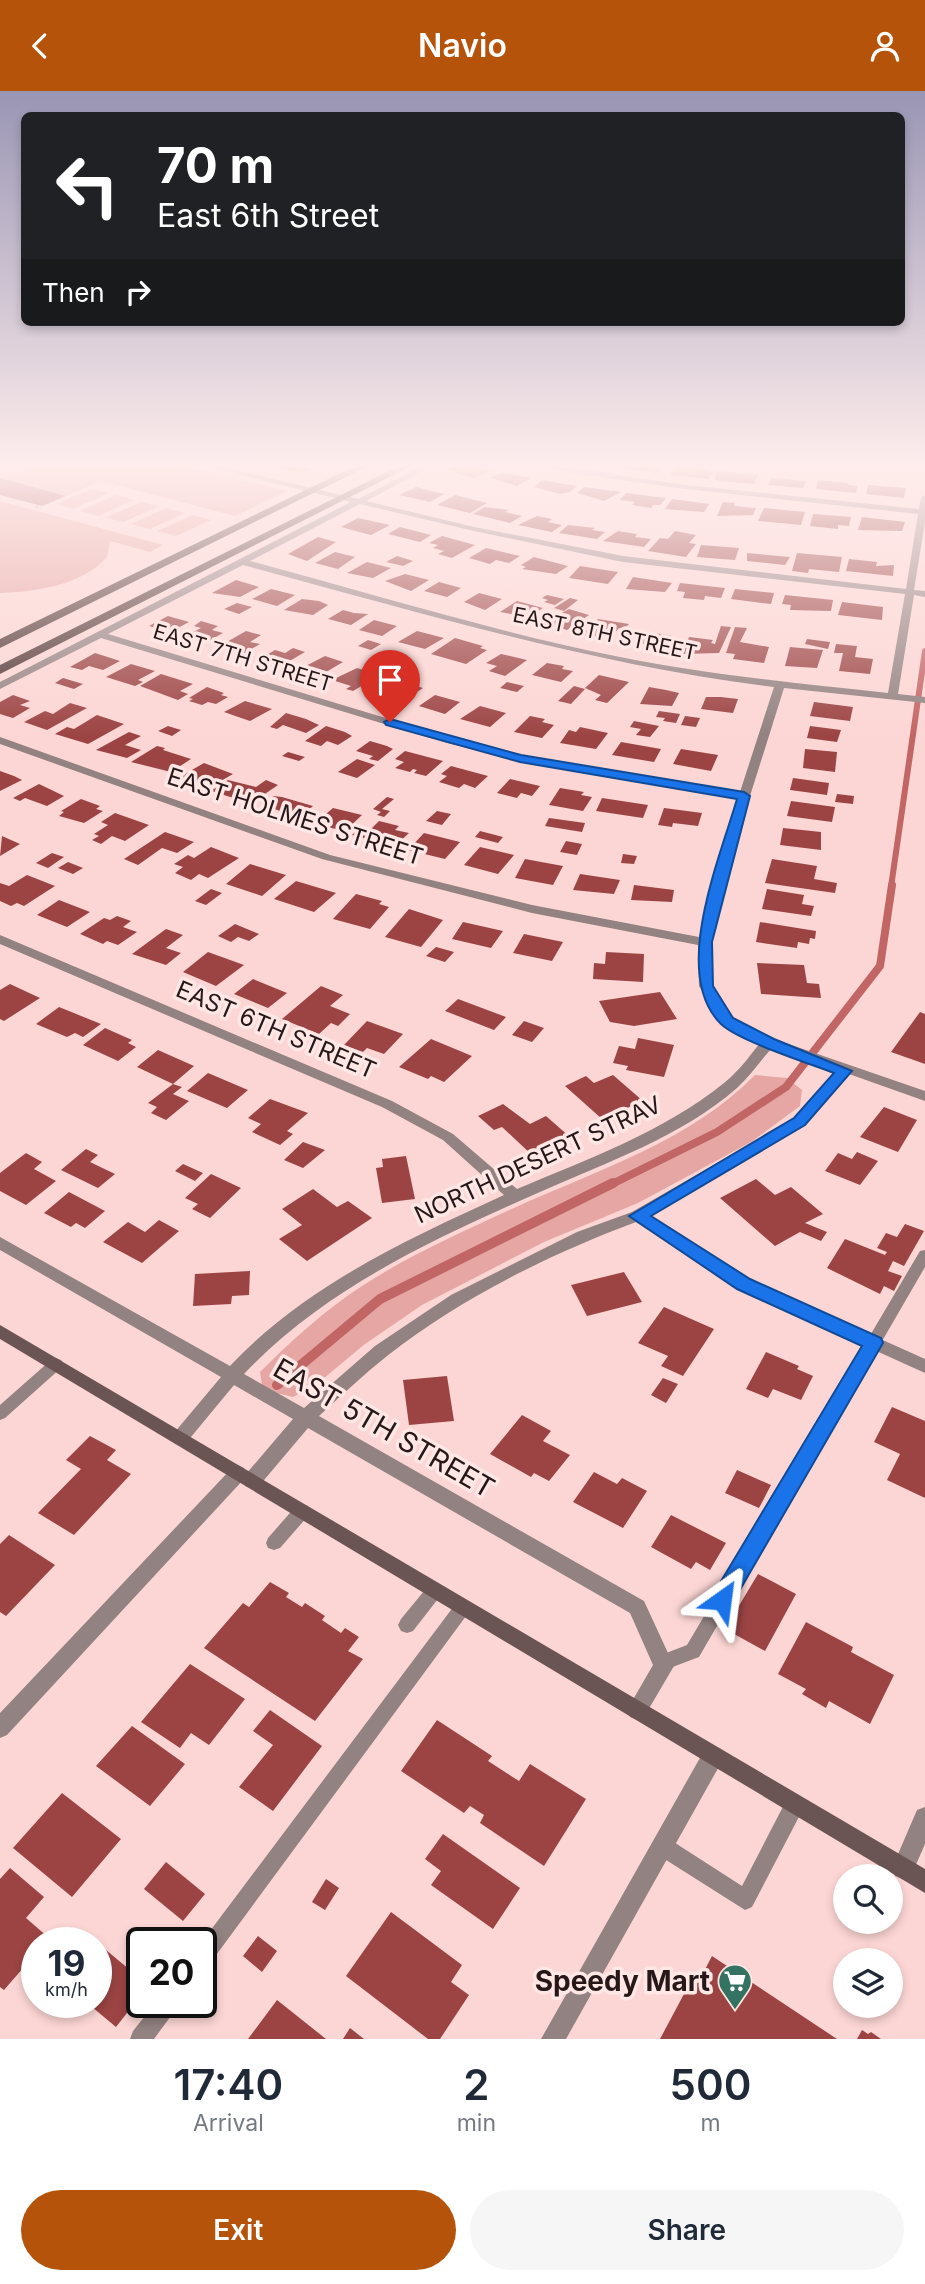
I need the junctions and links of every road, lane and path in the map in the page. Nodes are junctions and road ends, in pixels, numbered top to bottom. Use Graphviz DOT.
graph roads {
  1 [pos="183,554"];
  2 [pos="232,554"];
  3 [pos="259,554"];
  4 [pos="599,554"];
  5 [pos="916,554"];
  6 [pos="243,562"];
  7 [pos="908,593"];
  8 [pos="925,594"];
  9 [pos="101,635"];
  10 [pos="0,644"];
  11 [pos="0,670"];
  12 [pos="779,684"];
  13 [pos="0,686"];
  14 [pos="893,696"];
  15 [pos="925,700"];
  16 [pos="0,740"];
  17 [pos="744,796"];
  18 [pos="0,939"];
  19 [pos="704,942"];
  20 [pos="768,1042"];
  21 [pos="844,1071"];
  22 [pos="925,1096"];
  23 [pos="515,1196"];
  24 [pos="638,1216"];
  25 [pos="0,1243"];
  26 [pos="925,1255"];
  27 [pos="0,1331"];
  28 [pos="874,1343"];
  29 [pos="56,1364"];
  30 [pos="925,1366"];
  31 [pos="232,1376"];
  32 [pos="0,1414"];
  33 [pos="306,1417"];
  34 [pos="180,1438"];
  35 [pos="245,1477"];
  36 [pos="302,1511"];
  37 [pos="274,1543"];
  38 [pos="435,1590"];
  39 [pos="463,1607"];
  40 [pos="407,1625"];
  41 [pos="662,1663"];
  42 [pos="637,1710"];
  43 [pos="0,1728"];
  44 [pos="713,1756"];
  45 [pos="795,1804"];
  46 [pos="925,1818"];
  47 [pos="662,1846"];
  48 [pos="896,1864"];
  49 [pos="903,1868"];
  50 [pos="925,1882"];
  51 [pos="217,1937"];
  52 [pos="157,2018"];
  53 [pos="141,2039"];
  54 [pos="553,2039"];
  1 -- 10 [label="main road"];
  2 -- 11 [label="main road"];
  3 -- 6 [label="street"];
  4 -- 7 [label="street"];
  5 -- 7 [label="street"];
  6 -- 9 [label="street"];
  6 -- 12 [label="street, EAST 8TH STREET"];
  7 -- 8 [label="street"];
  7 -- 14 [label="street"];
  9 -- 13 [label="street"];
  9 -- 17 [label="street, EAST 7TH STREET"];
  12 -- 14 [label="street, EAST 8TH STREET"];
  12 -- 17 [label="street"];
  14 -- 15 [label="street, EAST 8TH STREET"];
  16 -- 19 [label="street, EAST HOLMES STREET"];
  17 -- 19 [label="street"];
  18 -- 23 [label="street, EAST 6TH STREET"];
  19 -- 20 [label="street"];
  20 -- 21 [label="street"];
  20 -- 23 [label="street, NORTH DESERT STRAV"];
  21 -- 22 [label="street"];
  21 -- 24 [label="street"];
  23 -- 31 [label="street, NORTH DESERT STRAV"];
  24 -- 28 [label="street"];
  24 -- 33 [label="street"];
  25 -- 31 [label="street, EAST 5TH STREET"];
  26 -- 28 [label="lane"];
  27 -- 29 [label="street"];
  28 -- 30 [label="street"];
  28 -- 41 [label="lane"];
  29 -- 32 [label="lane"];
  29 -- 34 [label="street"];
  31 -- 33 [label="street, EAST 5TH STREET"];
  31 -- 34 [label="street, NORTH DESERT STRAV"];
  33 -- 35 [label="street"];
  33 -- 41 [label="street, EAST 5TH STREET"];
  34 -- 35 [label="street"];
  35 -- 36 [label="street"];
  35 -- 43 [label="street"];
  36 -- 37 [label="lane"];
  36 -- 38 [label="street"];
  38 -- 39 [label="street"];
  38 -- 40 [label="lane"];
  39 -- 42 [label="street"];
  39 -- 51 [label="lane"];
  41 -- 42 [label="street"];
  42 -- 44 [label="street"];
  44 -- 45 [label="street"];
  44 -- 47 [label="street"];
  45 -- 47 [label="lane"];
  45 -- 48 [label="street"];
  46 -- 49 [label="street"];
  47 -- 54 [label="street"];
  49 -- 50 [label="street"];
  52 -- 53 [label="lane"];
}
